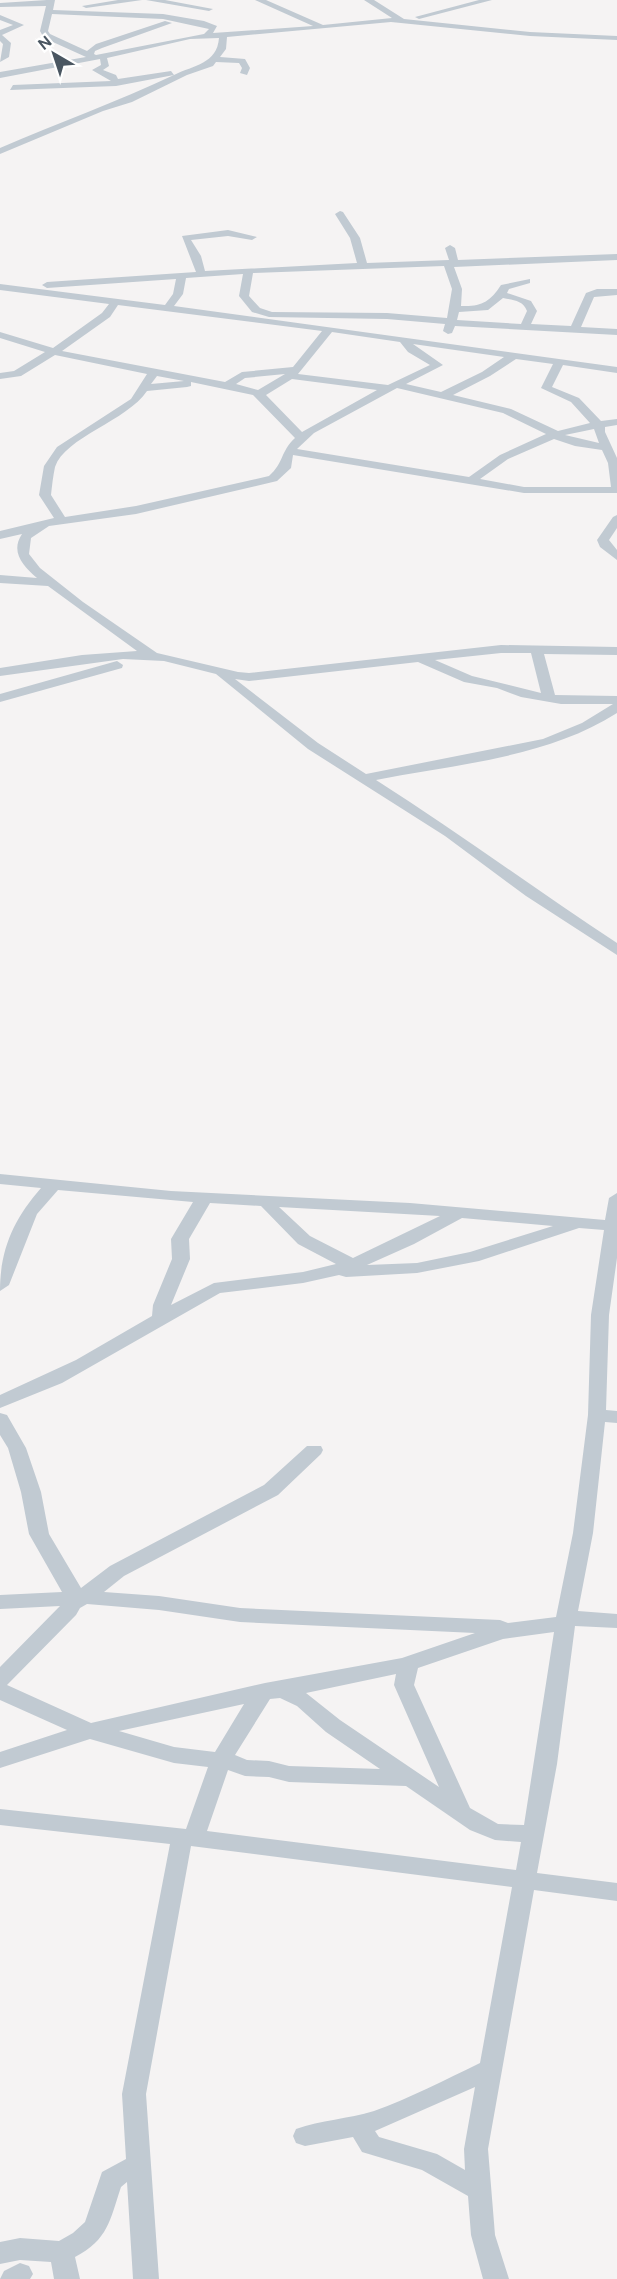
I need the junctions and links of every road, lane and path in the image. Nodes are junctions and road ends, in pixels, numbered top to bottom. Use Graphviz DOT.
graph roads {
  1 [pos="94,0"];
  2 [pos="138,0"];
  3 [pos="150,0"];
  4 [pos="170,0"];
  5 [pos="196,0"];
  6 [pos="260,0"];
  7 [pos="368,0"];
  8 [pos="488,0"];
  9 [pos="0,5"];
  10 [pos="51,6"];
  11 [pos="73,8"];
  12 [pos="209,9"];
  13 [pos="85,13"];
  14 [pos="0,16"];
  15 [pos="177,19"];
  16 [pos="403,19"];
  17 [pos="204,22"];
  18 [pos="321,27"];
  19 [pos="223,34"];
  20 [pos="0,35"];
  21 [pos="206,36"];
  22 [pos="617,38"];
  23 [pos="95,56"];
  24 [pos="215,59"];
  25 [pos="0,60"];
  26 [pos="60,64"];
  27 [pos="195,69"];
  28 [pos="22,72"];
  29 [pos="244,73"];
  30 [pos="10,74"];
  31 [pos="0,75"];
  32 [pos="46,76"];
  33 [pos="116,83"];
  34 [pos="13,87"];
  35 [pos="0,93"];
  36 [pos="0,151"];
  37 [pos="340,214"];
  38 [pos="252,237"];
  39 [pos="450,248"];
  40 [pos="617,257"];
  41 [pos="450,264"];
  42 [pos="363,267"];
  43 [pos="249,271"];
  44 [pos="201,273"];
  45 [pos="182,274"];
  46 [pos="526,281"];
  47 [pos="0,287"];
  48 [pos="25,289"];
  49 [pos="617,292"];
  50 [pos="502,295"];
  51 [pos="116,301"];
  52 [pos="168,308"];
  53 [pos="459,309"];
  54 [pos="484,309"];
  55 [pos="268,314"];
  56 [pos="239,317"];
  57 [pos="475,317"];
  58 [pos="451,322"];
  59 [pos="465,324"];
  60 [pos="492,326"];
  61 [pos="527,328"];
  62 [pos="329,329"];
  63 [pos="574,331"];
  64 [pos="617,332"];
  65 [pos="0,334"];
  66 [pos="403,339"];
  67 [pos="441,346"];
  68 [pos="515,349"];
  69 [pos="53,352"];
  70 [pos="559,362"];
  71 [pos="617,370"];
  72 [pos="157,373"];
  73 [pos="291,373"];
  74 [pos="0,376"];
  75 [pos="187,384"];
  76 [pos="231,385"];
  77 [pos="394,386"];
  78 [pos="144,388"];
  79 [pos="258,394"];
  80 [pos="444,395"];
  81 [pos="617,422"];
  82 [pos="599,425"];
  83 [pos="552,433"];
  84 [pos="301,438"];
  85 [pos="607,447"];
  86 [pos="289,451"];
  87 [pos="470,482"];
  88 [pos="617,488"];
  89 [pos="617,519"];
  90 [pos="62,522"];
  91 [pos="32,528"];
  92 [pos="0,535"];
  93 [pos="617,556"];
  94 [pos="0,579"];
  95 [pos="52,583"];
  96 [pos="535,648"];
  97 [pos="617,651"];
  98 [pos="150,656"];
  99 [pos="417,657"];
  100 [pos="23,669"];
  101 [pos="217,671"];
  102 [pos="0,672"];
  103 [pos="21,692"];
  104 [pos="0,698"];
  105 [pos="549,698"];
  106 [pos="617,700"];
  107 [pos="617,707"];
  108 [pos="364,778"];
  109 [pos="617,950"];
  110 [pos="0,1179"];
  111 [pos="53,1185"];
  112 [pos="204,1198"];
  113 [pos="617,1198"];
  114 [pos="266,1201"];
  115 [pos="459,1212"];
  116 [pos="578,1223"];
  117 [pos="614,1226"];
  118 [pos="352,1264"];
  119 [pos="325,1273"];
  120 [pos="0,1285"];
  121 [pos="609,1313"];
  122 [pos="161,1319"];
  123 [pos="0,1402"];
  124 [pos="607,1416"];
  125 [pos="0,1419"];
  126 [pos="314,1450"];
  127 [pos="75,1601"];
  128 [pos="0,1602"];
  129 [pos="566,1621"];
  130 [pos="617,1622"];
  131 [pos="509,1628"];
  132 [pos="409,1663"];
  133 [pos="0,1680"];
  134 [pos="272,1689"];
  135 [pos="0,1691"];
  136 [pos="90,1731"];
  137 [pos="0,1760"];
  138 [pos="223,1760"];
  139 [pos="411,1778"];
  140 [pos="461,1811"];
  141 [pos="0,1817"];
  142 [pos="532,1834"];
  143 [pos="189,1837"];
  144 [pos="523,1880"];
  145 [pos="617,1892"];
  146 [pos="490,2069"];
  147 [pos="359,2126"];
  148 [pos="305,2136"];
  149 [pos="138,2166"];
  150 [pos="479,2190"];
  151 [pos="61,2252"];
  152 [pos="0,2253"];
  153 [pos="68,2279"];
  154 [pos="146,2279"];
  155 [pos="495,2279"];
  1 -- 10 [label="street"];
  2 -- 11 [label="street"];
  3 -- 12 [label="street"];
  4 -- 5 [label="street"];
  5 -- 12 [label="street"];
  6 -- 18 [label="street"];
  7 -- 16 [label="street"];
  8 -- 16 [label="street"];
  9 -- 10 [label="street"];
  10 -- 11 [label="street"];
  10 -- 13 [label="street"];
  10 -- 14 [label="street"];
  10 -- 23 [label="street"];
  11 -- 13 [label="street"];
  12 -- 17 [label="street"];
  13 -- 15 [label="street"];
  14 -- 20 [label="street"];
  15 -- 17 [label="street"];
  15 -- 23 [label="street"];
  16 -- 18 [label="street"];
  16 -- 22 [label="street"];
  17 -- 21 [label="street"];
  18 -- 19 [label="street"];
  19 -- 21 [label="street"];
  19 -- 24 [label="street"];
  20 -- 25 [label="street"];
  21 -- 23 [label="street"];
  23 -- 26 [label="street"];
  23 -- 33 [label="street"];
  24 -- 27 [label="street"];
  24 -- 29 [label="street"];
  26 -- 28 [label="street"];
  26 -- 32 [label="street"];
  27 -- 33 [label="street"];
  27 -- 36 [label="street"];
  28 -- 30 [label="street"];
  28 -- 32 [label="street"];
  30 -- 31 [label="street"];
  30 -- 34 [label="street"];
  32 -- 34 [label="street"];
  33 -- 34 [label="street"];
  34 -- 35 [label="street"];
  37 -- 42 [label="street"];
  38 -- 44 [label="street"];
  39 -- 41 [label="street"];
  40 -- 41 [label="street"];
  41 -- 42 [label="street"];
  41 -- 53 [label="street"];
  42 -- 43 [label="street"];
  43 -- 44 [label="street"];
  43 -- 55 [label="street"];
  44 -- 45 [label="street"];
  45 -- 48 [label="street"];
  45 -- 52 [label="street"];
  46 -- 50 [label="street"];
  47 -- 48 [label="street"];
  48 -- 51 [label="street"];
  49 -- 63 [label="street"];
  50 -- 54 [label="street"];
  50 -- 61 [label="street"];
  51 -- 52 [label="street"];
  51 -- 69 [label="street"];
  52 -- 56 [label="street"];
  53 -- 54 [label="street"];
  53 -- 57 [label="street"];
  53 -- 58 [label="street"];
  54 -- 57 [label="street"];
  55 -- 56 [label="street"];
  55 -- 58 [label="street"];
  56 -- 62 [label="street"];
  57 -- 59 [label="street"];
  57 -- 60 [label="street"];
  58 -- 59 [label="street"];
  58 -- 67 [label="street"];
  59 -- 60 [label="street"];
  60 -- 61 [label="street"];
  61 -- 63 [label="street"];
  61 -- 68 [label="street"];
  62 -- 66 [label="street"];
  62 -- 73 [label="street"];
  63 -- 64 [label="street"];
  65 -- 69 [label="street"];
  66 -- 67 [label="street"];
  66 -- 77 [label="street"];
  67 -- 68 [label="street"];
  68 -- 70 [label="street"];
  68 -- 80 [label="street"];
  69 -- 72 [label="street"];
  69 -- 74 [label="street"];
  70 -- 71 [label="street"];
  70 -- 82 [label="street"];
  72 -- 75 [label="street"];
  72 -- 76 [label="street"];
  72 -- 78 [label="street"];
  73 -- 76 [label="street"];
  73 -- 77 [label="street"];
  73 -- 79 [label="street"];
  75 -- 76 [label="street"];
  75 -- 78 [label="street"];
  76 -- 79 [label="street"];
  77 -- 80 [label="street"];
  77 -- 84 [label="street"];
  78 -- 90 [label="street"];
  79 -- 84 [label="street"];
  80 -- 83 [label="street"];
  81 -- 82 [label="street"];
  82 -- 83 [label="street"];
  82 -- 85 [label="street"];
  83 -- 85 [label="street"];
  83 -- 87 [label="street"];
  84 -- 86 [label="street"];
  85 -- 88 [label="street"];
  86 -- 87 [label="street"];
  86 -- 90 [label="street"];
  87 -- 88 [label="street"];
  89 -- 93 [label="street"];
  90 -- 91 [label="street"];
  91 -- 92 [label="street"];
  91 -- 95 [label="street"];
  94 -- 95 [label="street"];
  95 -- 98 [label="street"];
  96 -- 97 [label="street"];
  96 -- 99 [label="street"];
  96 -- 105 [label="street"];
  98 -- 100 [label="street"];
  98 -- 101 [label="street"];
  98 -- 103 [label="street"];
  99 -- 101 [label="street"];
  99 -- 105 [label="street"];
  100 -- 102 [label="street"];
  100 -- 103 [label="street"];
  101 -- 108 [label="street"];
  103 -- 104 [label="street"];
  105 -- 106 [label="street"];
  107 -- 108 [label="street"];
  108 -- 109 [label="street"];
  110 -- 111 [label="street"];
  111 -- 112 [label="street"];
  111 -- 120 [label="street"];
  112 -- 114 [label="street"];
  112 -- 122 [label="street"];
  113 -- 117 [label="street"];
  114 -- 115 [label="street"];
  114 -- 118 [label="street"];
  115 -- 116 [label="street"];
  115 -- 118 [label="street"];
  116 -- 117 [label="street"];
  116 -- 119 [label="street"];
  117 -- 121 [label="street"];
  118 -- 119 [label="street"];
  119 -- 122 [label="street"];
  121 -- 124 [label="street"];
  122 -- 123 [label="street"];
  124 -- 129 [label="street"];
  125 -- 127 [label="street"];
  126 -- 127 [label="street"];
  127 -- 128 [label="street"];
  127 -- 131 [label="street"];
  127 -- 133 [label="street"];
  129 -- 130 [label="street"];
  129 -- 131 [label="street"];
  129 -- 142 [label="street"];
  131 -- 132 [label="street"];
  132 -- 134 [label="street"];
  132 -- 140 [label="street"];
  134 -- 136 [label="street"];
  134 -- 138 [label="street"];
  134 -- 139 [label="street"];
  135 -- 136 [label="street"];
  136 -- 137 [label="street"];
  136 -- 138 [label="street"];
  138 -- 139 [label="street"];
  138 -- 143 [label="street"];
  139 -- 140 [label="street"];
  140 -- 142 [label="street"];
  141 -- 143 [label="street"];
  142 -- 144 [label="street"];
  143 -- 144 [label="street"];
  143 -- 149 [label="street"];
  144 -- 145 [label="street"];
  144 -- 146 [label="street"];
  146 -- 147 [label="street"];
  146 -- 150 [label="street"];
  147 -- 148 [label="street"];
  147 -- 150 [label="street"];
  149 -- 151 [label="street"];
  149 -- 154 [label="street"];
  150 -- 155 [label="street"];
  151 -- 152 [label="street"];
  151 -- 153 [label="street"];
}
